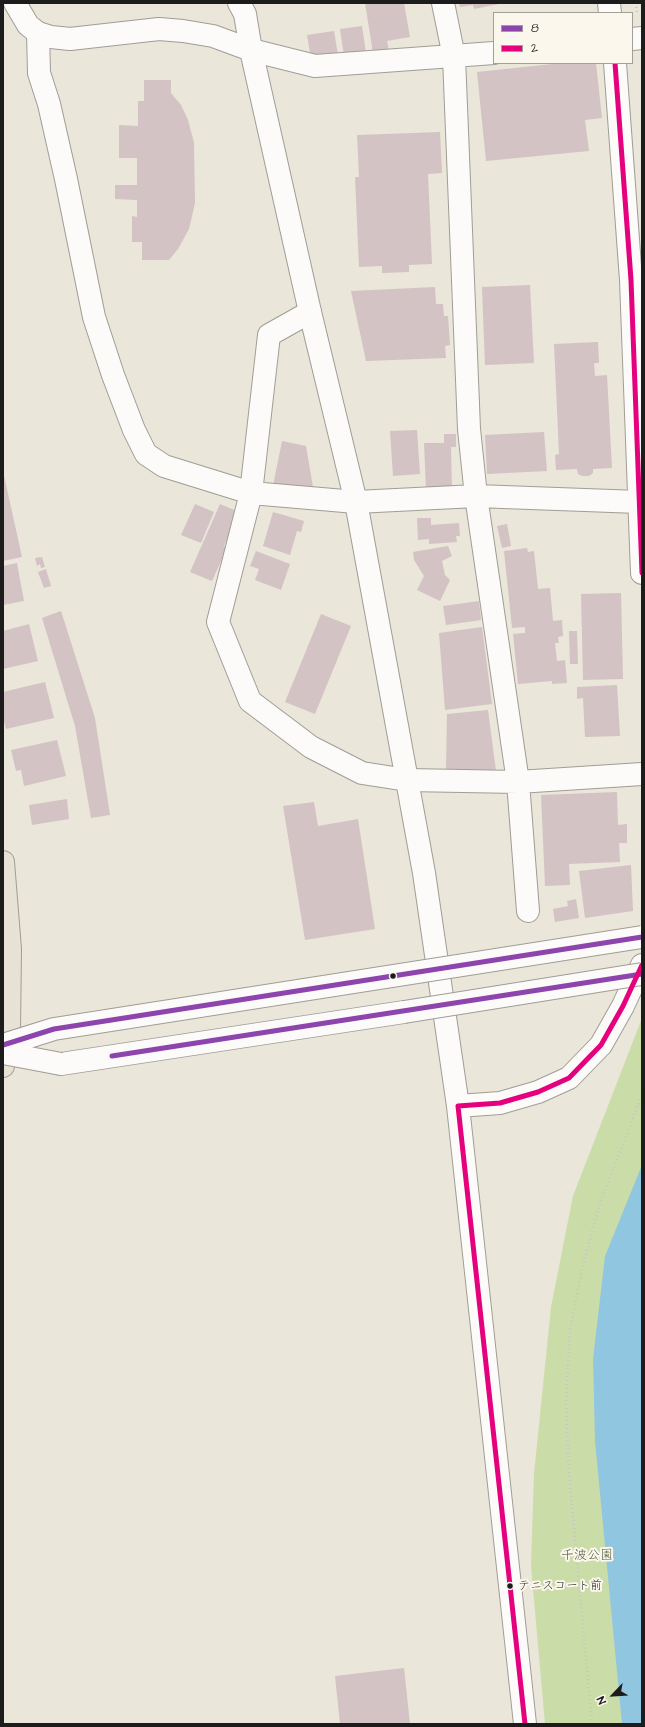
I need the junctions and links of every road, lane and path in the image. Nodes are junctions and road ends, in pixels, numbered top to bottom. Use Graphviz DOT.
graph roads {
  1 [pos="15,3"];
  2 [pos="443,3"];
  3 [pos="244,7"];
  4 [pos="38,33"];
  5 [pos="251,50"];
  6 [pos="493,53"];
  7 [pos="454,57"];
  8 [pos="615,64"];
  9 [pos="310,312"];
  10 [pos="251,493"];
  11 [pos="476,496"];
  12 [pos="356,502"];
  13 [pos="639,502"];
  14 [pos="642,572"];
  15 [pos="642,774"];
  16 [pos="407,780"];
  17 [pos="518,782"];
  18 [pos="3,862"];
  19 [pos="528,911"];
  20 [pos="642,937"];
  21 [pos="642,965"];
  22 [pos="642,974"];
  23 [pos="3,1045"];
  24 [pos="3,1053"];
  25 [pos="3,1066"];
  26 [pos="642,1095"];
  27 [pos="458,1106"];
  28 [pos="525,1724"];
  29 [pos="592,1724"];
  1 -- 4 [label="street"];
  2 -- 7 [label="street"];
  3 -- 5 [label="street"];
  4 -- 5 [label="street"];
  4 -- 10 [label="street"];
  5 -- 7 [label="street"];
  5 -- 9 [label="street"];
  6 -- 7 [label="street"];
  7 -- 11 [label="street"];
  8 -- 13 [label="street"];
  9 -- 10 [label="street"];
  9 -- 12 [label="street"];
  10 -- 12 [label="street"];
  10 -- 16 [label="street"];
  11 -- 12 [label="street"];
  11 -- 13 [label="street"];
  11 -- 17 [label="street"];
  12 -- 16 [label="street"];
  13 -- 14 [label="street"];
  15 -- 17 [label="street"];
  16 -- 17 [label="street"];
  16 -- 27 [label="street"];
  17 -- 19 [label="street"];
  18 -- 25 [label="main road"];
  20 -- 23 [label="street, bridge"];
  21 -- 27 [label="street"];
  22 -- 24 [label="street, bridge"];
  26 -- 29 [label="path"];
  27 -- 28 [label="street"];
}
